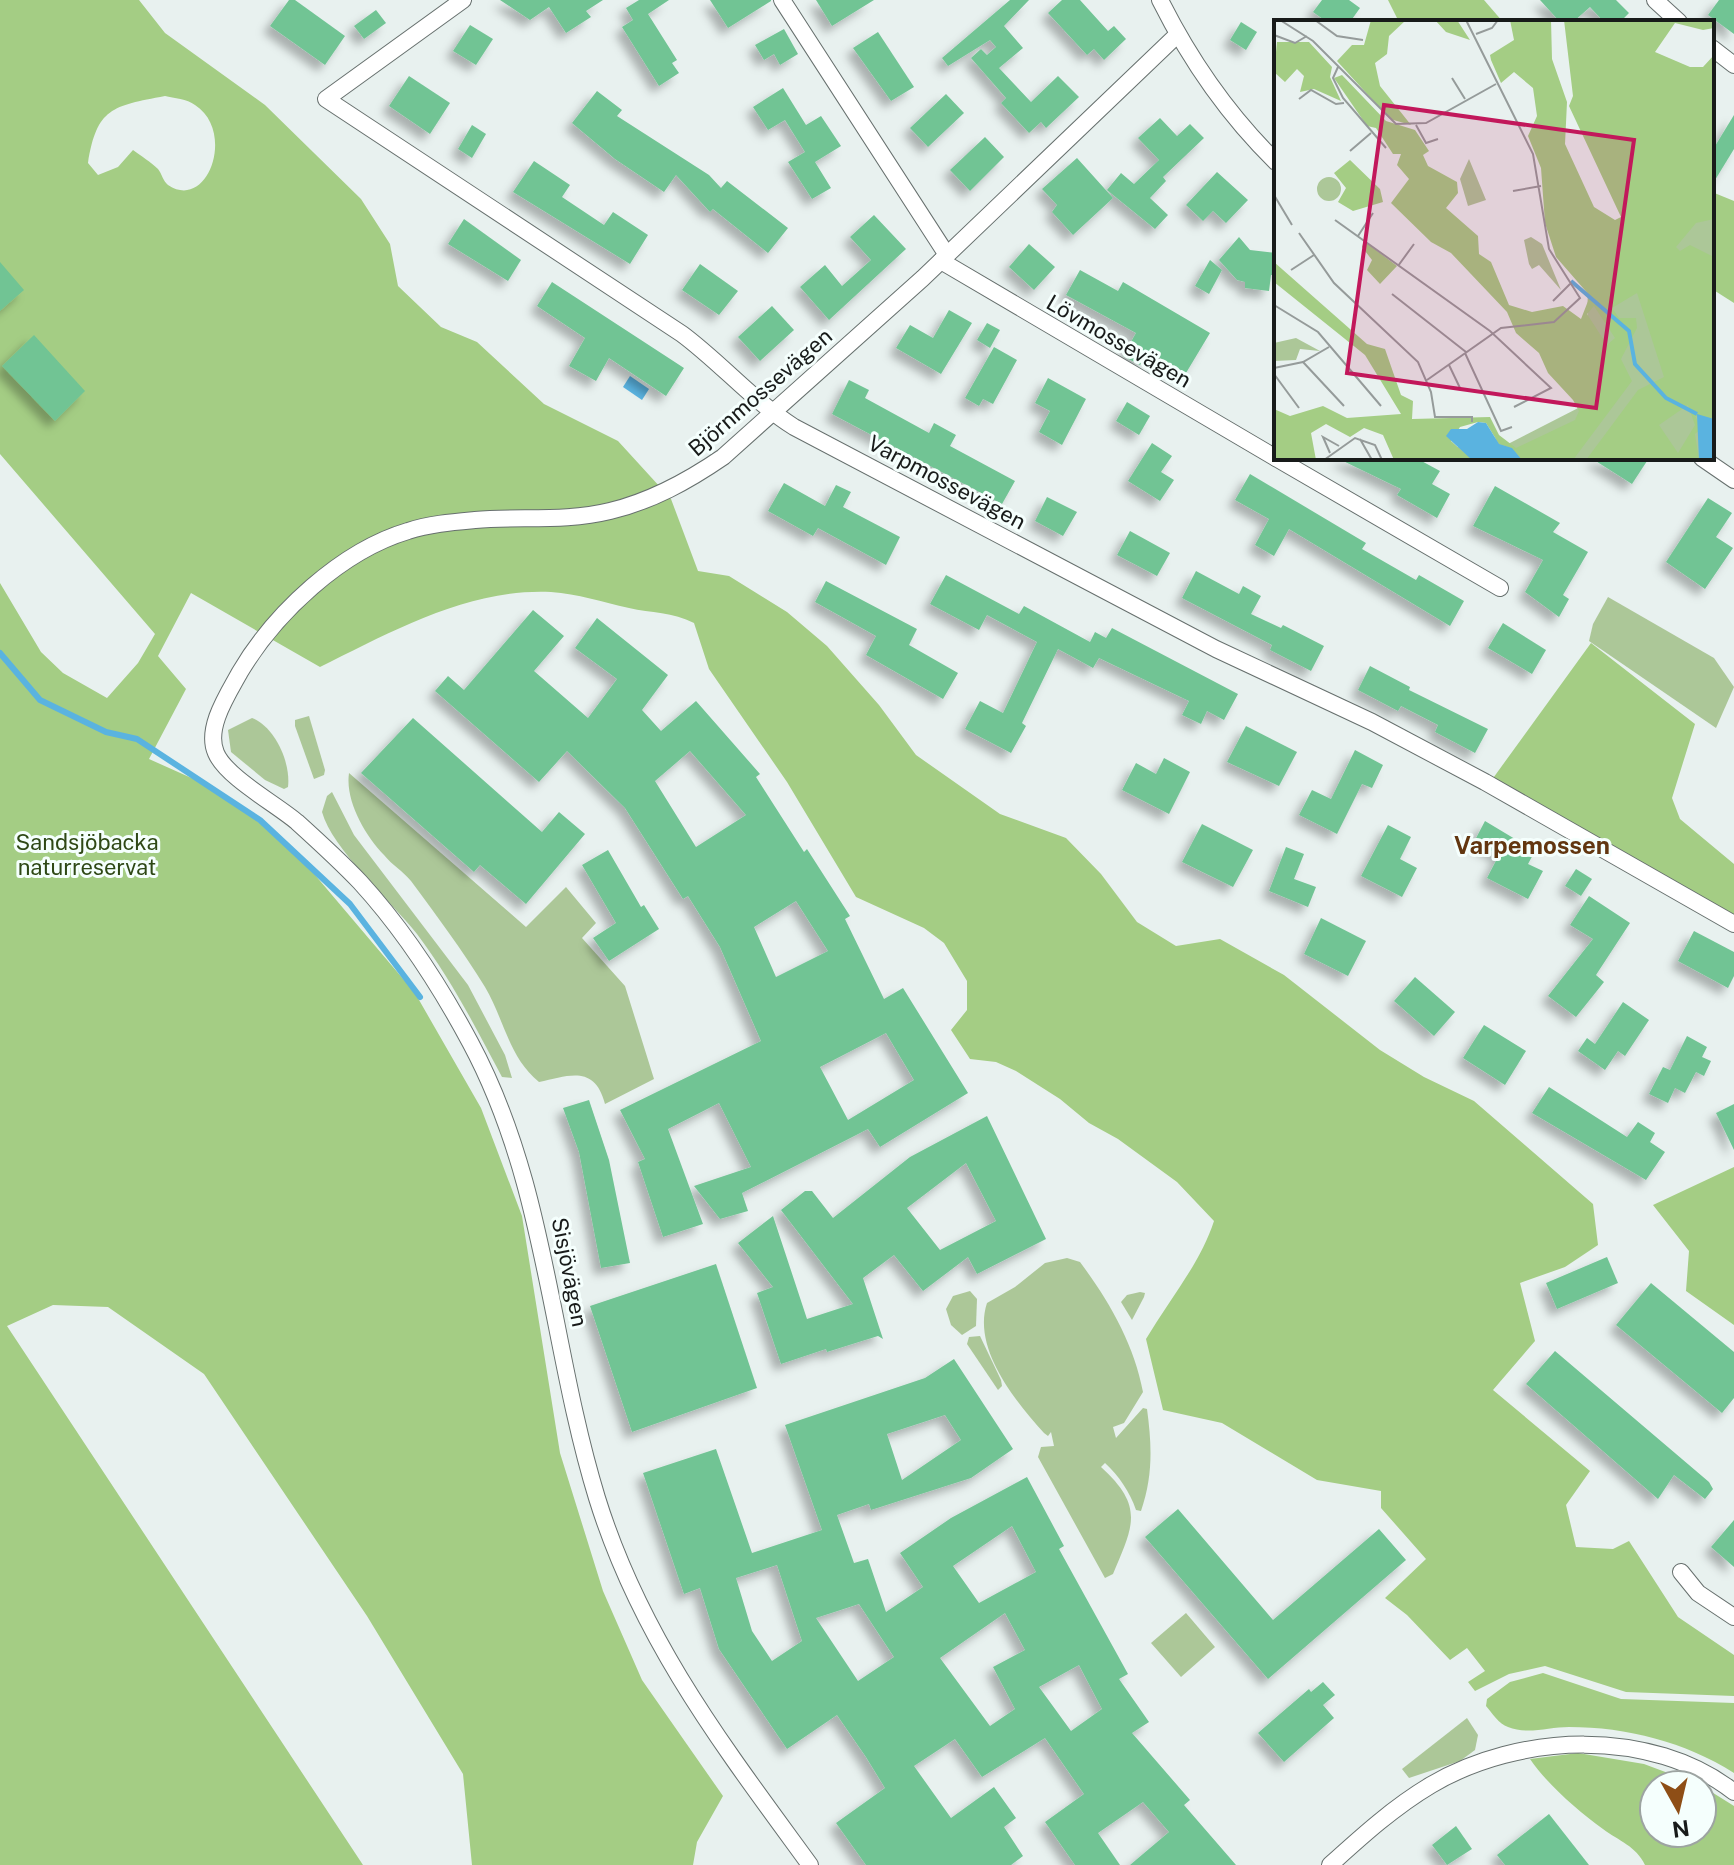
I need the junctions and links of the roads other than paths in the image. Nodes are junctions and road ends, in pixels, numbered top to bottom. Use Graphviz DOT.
graph roads {
  1 [pos="463,0"];
  2 [pos="782,0"];
  3 [pos="1160,0"];
  4 [pos="1655,0"];
  5 [pos="1677,20"];
  6 [pos="1177,35"];
  7 [pos="1714,50"];
  8 [pos="1734,65"];
  9 [pos="1274,160"];
  10 [pos="944,258"];
  11 [pos="773,414"];
  12 [pos="1274,457"];
  13 [pos="1279,460"];
  14 [pos="1705,460"];
  15 [pos="1734,480"];
  16 [pos="1500,588"];
  17 [pos="212,737"];
  18 [pos="1734,924"];
  19 [pos="1681,1572"];
  20 [pos="1734,1617"];
  21 [pos="1734,1792"];
  22 [pos="810,1865"];
  23 [pos="1330,1865"];
  1 -- 11 [label="street, Varpmossevägen"];
  2 -- 10 [label="street, Lövmossevägen"];
  3 -- 6 [label="street"];
  4 -- 5 [label="street"];
  6 -- 9 [label="street"];
  6 -- 10 [label="street, Björnmossevägen"];
  7 -- 8 [label="street"];
  10 -- 11 [label="street, Björnmossevägen"];
  10 -- 12 [label="street, Lövmossevägen"];
  11 -- 17 [label="street, Björnmossevägen"];
  11 -- 18 [label="street, Varpmossevägen"];
  13 -- 16 [label="street, Lövmossevägen"];
  14 -- 15 [label="street"];
  17 -- 22 [label="street, Sisjövägen"];
  19 -- 20 [label="street"];
  21 -- 23 [label="street"];
}
